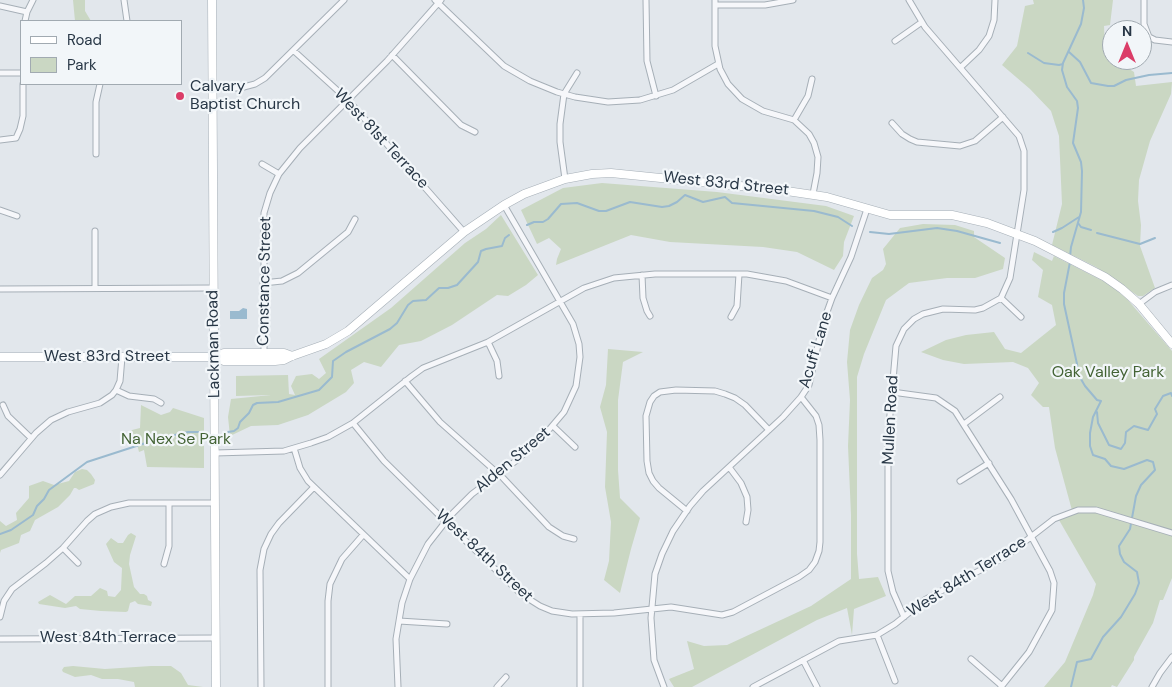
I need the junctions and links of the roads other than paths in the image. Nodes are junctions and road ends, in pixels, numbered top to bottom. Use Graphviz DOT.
graph roads {
  1 [pos="33,0"];
  2 [pos="124,0"];
  3 [pos="212,0"];
  4 [pos="344,0"];
  5 [pos="646,0"];
  6 [pos="793,0"];
  7 [pos="909,0"];
  8 [pos="995,0"];
  9 [pos="1144,0"];
  10 [pos="438,1"];
  11 [pos="715,3"];
  12 [pos="0,6"];
  13 [pos="27,12"];
  14 [pos="25,20"];
  15 [pos="127,20"];
  16 [pos="922,22"];
  17 [pos="895,41"];
  18 [pos="1172,42"];
  19 [pos="294,51"];
  20 [pos="392,55"];
  21 [pos="718,64"];
  22 [pos="961,67"];
  23 [pos="0,73"];
  24 [pos="20,73"];
  25 [pos="577,73"];
  26 [pos="812,79"];
  27 [pos="23,85"];
  28 [pos="100,85"];
  29 [pos="213,88"];
  30 [pos="564,94"];
  31 [pos="656,96"];
  32 [pos="348,100"];
  33 [pos="1003,117"];
  34 [pos="794,120"];
  35 [pos="892,122"];
  36 [pos="475,132"];
  37 [pos="0,140"];
  38 [pos="96,154"];
  39 [pos="262,164"];
  40 [pos="279,174"];
  41 [pos="565,179"];
  42 [pos="812,194"];
  43 [pos="504,205"];
  44 [pos="867,209"];
  45 [pos="0,210"];
  46 [pos="18,216"];
  47 [pos="355,219"];
  48 [pos="95,231"];
  49 [pos="464,232"];
  50 [pos="1018,234"];
  51 [pos="739,274"];
  52 [pos="642,275"];
  53 [pos="263,283"];
  54 [pos="1172,284"];
  55 [pos="95,288"];
  56 [pos="214,288"];
  57 [pos="0,289"];
  58 [pos="832,298"];
  59 [pos="1001,298"];
  60 [pos="559,301"];
  61 [pos="1140,304"];
  62 [pos="650,316"];
  63 [pos="1021,317"];
  64 [pos="731,318"];
  65 [pos="488,342"];
  66 [pos="1172,344"];
  67 [pos="0,357"];
  68 [pos="122,357"];
  69 [pos="214,357"];
  70 [pos="264,357"];
  71 [pos="499,376"];
  72 [pos="405,381"];
  73 [pos="116,390"];
  74 [pos="892,392"];
  75 [pos="801,397"];
  76 [pos="1000,397"];
  77 [pos="161,403"];
  78 [pos="3,405"];
  79 [pos="353,423"];
  80 [pos="964,424"];
  81 [pos="553,426"];
  82 [pos="769,430"];
  83 [pos="31,438"];
  84 [pos="575,447"];
  85 [pos="294,448"];
  86 [pos="215,453"];
  87 [pos="989,462"];
  88 [pos="729,467"];
  89 [pos="498,474"];
  90 [pos="0,475"];
  91 [pos="960,481"];
  92 [pos="314,487"];
  93 [pos="169,503"];
  94 [pos="215,503"];
  95 [pos="687,510"];
  96 [pos="445,521"];
  97 [pos="746,522"];
  98 [pos="1172,534"];
  99 [pos="363,535"];
  100 [pos="1031,537"];
  101 [pos="574,539"];
  102 [pos="63,548"];
  103 [pos="78,563"];
  104 [pos="164,564"];
  105 [pos="410,579"];
  106 [pos="651,609"];
  107 [pos="580,614"];
  108 [pos="904,616"];
  109 [pos="0,617"];
  110 [pos="399,620"];
  111 [pos="447,624"];
  112 [pos="877,635"];
  113 [pos="0,638"];
  114 [pos="216,638"];
  115 [pos="1172,657"];
  116 [pos="971,659"];
  117 [pos="803,660"];
  118 [pos="506,677"];
  119 [pos="895,681"];
  120 [pos="216,687"];
  121 [pos="261,687"];
  122 [pos="328,687"];
  123 [pos="398,687"];
  124 [pos="497,687"];
  125 [pos="580,687"];
  126 [pos="664,687"];
  127 [pos="753,687"];
  128 [pos="817,687"];
  129 [pos="1002,687"];
  130 [pos="1152,687"];
  1 -- 13 [label="street"];
  2 -- 15 [label="street"];
  3 -- 29 [label="street, Lackman Road"];
  4 -- 19 [label="street"];
  5 -- 31 [label="street"];
  6 -- 11 [label="street"];
  7 -- 16 [label="street"];
  8 -- 22 [label="street"];
  9 -- 18 [label="street"];
  10 -- 20 [label="street, Constance Street"];
  10 -- 30 [label="street"];
  11 -- 21 [label="street"];
  12 -- 13 [label="street"];
  13 -- 14 [label="street"];
  16 -- 17 [label="street"];
  16 -- 22 [label="street"];
  19 -- 29 [label="street"];
  19 -- 32 [label="street, West 81st Terrace"];
  20 -- 32 [label="street, Constance Street"];
  20 -- 36 [label="street"];
  21 -- 31 [label="street"];
  21 -- 34 [label="street"];
  22 -- 33 [label="street"];
  23 -- 24 [label="street"];
  25 -- 30 [label="street"];
  26 -- 34 [label="street"];
  27 -- 37 [label="street"];
  28 -- 38 [label="street"];
  29 -- 56 [label="street, Lackman Road"];
  30 -- 31 [label="street"];
  30 -- 41 [label="street"];
  32 -- 40 [label="street, Constance Street"];
  32 -- 49 [label="street, West 81st Terrace"];
  33 -- 35 [label="street"];
  33 -- 50 [label="street"];
  34 -- 42 [label="street"];
  39 -- 40 [label="street"];
  40 -- 53 [label="street, Constance Street"];
  41 -- 42 [label="street, West 83rd Street"];
  41 -- 43 [label="street, West 83rd Street"];
  42 -- 44 [label="street, West 83rd Street"];
  43 -- 49 [label="street, West 83rd Street"];
  43 -- 60 [label="street, Alden Street"];
  44 -- 50 [label="street, West 83rd Street"];
  44 -- 58 [label="street, Acuff Lane"];
  45 -- 46 [label="street"];
  47 -- 53 [label="street"];
  48 -- 55 [label="street"];
  49 -- 70 [label="street, West 83rd Street"];
  50 -- 59 [label="street"];
  50 -- 61 [label="street, West 83rd Street"];
  51 -- 52 [label="street"];
  51 -- 58 [label="street"];
  51 -- 64 [label="street"];
  52 -- 60 [label="street"];
  52 -- 62 [label="street"];
  53 -- 70 [label="street, Constance Street"];
  54 -- 61 [label="street"];
  55 -- 56 [label="street"];
  55 -- 57 [label="street"];
  56 -- 69 [label="street, Lackman Road"];
  58 -- 75 [label="street, Acuff Lane"];
  59 -- 63 [label="street"];
  59 -- 74 [label="street, Mullen Road"];
  60 -- 65 [label="street"];
  60 -- 81 [label="street, Alden Street"];
  61 -- 66 [label="street, West 83rd Street"];
  65 -- 71 [label="street"];
  65 -- 72 [label="street"];
  67 -- 68 [label="street, West 83rd Street"];
  68 -- 69 [label="street, West 83rd Street"];
  68 -- 73 [label="street"];
  69 -- 70 [label="street, West 83rd Street"];
  69 -- 86 [label="street, Lackman Road"];
  72 -- 79 [label="street"];
  72 -- 89 [label="street"];
  73 -- 77 [label="street"];
  73 -- 83 [label="street"];
  74 -- 80 [label="street"];
  74 -- 108 [label="street, Mullen Road"];
  75 -- 82 [label="street, Acuff Lane"];
  75 -- 106 [label="street, West 84th Street"];
  76 -- 80 [label="street"];
  78 -- 83 [label="street"];
  79 -- 85 [label="street"];
  79 -- 96 [label="street, West 84th Street"];
  80 -- 87 [label="street"];
  81 -- 84 [label="street"];
  81 -- 89 [label="street, Alden Street"];
  82 -- 88 [label="street, Acuff Lane"];
  82 -- 95 [label="street"];
  83 -- 90 [label="street"];
  85 -- 86 [label="street"];
  85 -- 92 [label="street"];
  86 -- 94 [label="street, Lackman Road"];
  87 -- 91 [label="street"];
  87 -- 100 [label="street"];
  88 -- 95 [label="street, Acuff Lane"];
  88 -- 97 [label="street"];
  89 -- 96 [label="street, Alden Street"];
  89 -- 101 [label="street"];
  92 -- 99 [label="street"];
  92 -- 121 [label="street"];
  93 -- 94 [label="street"];
  93 -- 102 [label="street"];
  93 -- 104 [label="street"];
  94 -- 114 [label="street, Lackman Road"];
  95 -- 106 [label="street, Acuff Lane"];
  96 -- 105 [label="street, Alden Street"];
  96 -- 107 [label="street, West 84th Street"];
  98 -- 100 [label="street, West 84th Terrace"];
  99 -- 105 [label="street"];
  99 -- 122 [label="street"];
  100 -- 108 [label="street, West 84th Terrace"];
  100 -- 129 [label="street"];
  102 -- 103 [label="street"];
  102 -- 109 [label="street"];
  105 -- 110 [label="street, Alden Street"];
  106 -- 107 [label="street, West 84th Street"];
  106 -- 126 [label="street, Acuff Lane"];
  107 -- 125 [label="street"];
  108 -- 112 [label="street, West 84th Terrace"];
  110 -- 111 [label="street"];
  110 -- 123 [label="street, Alden Street"];
  112 -- 117 [label="street, West 84th Terrace"];
  112 -- 119 [label="street"];
  113 -- 114 [label="street, West 84th Terrace"];
  114 -- 120 [label="street, Lackman Road"];
  115 -- 130 [label="street"];
  116 -- 129 [label="street"];
  117 -- 127 [label="street, West 84th Terrace"];
  117 -- 128 [label="street"];
  118 -- 124 [label="street"];
}
